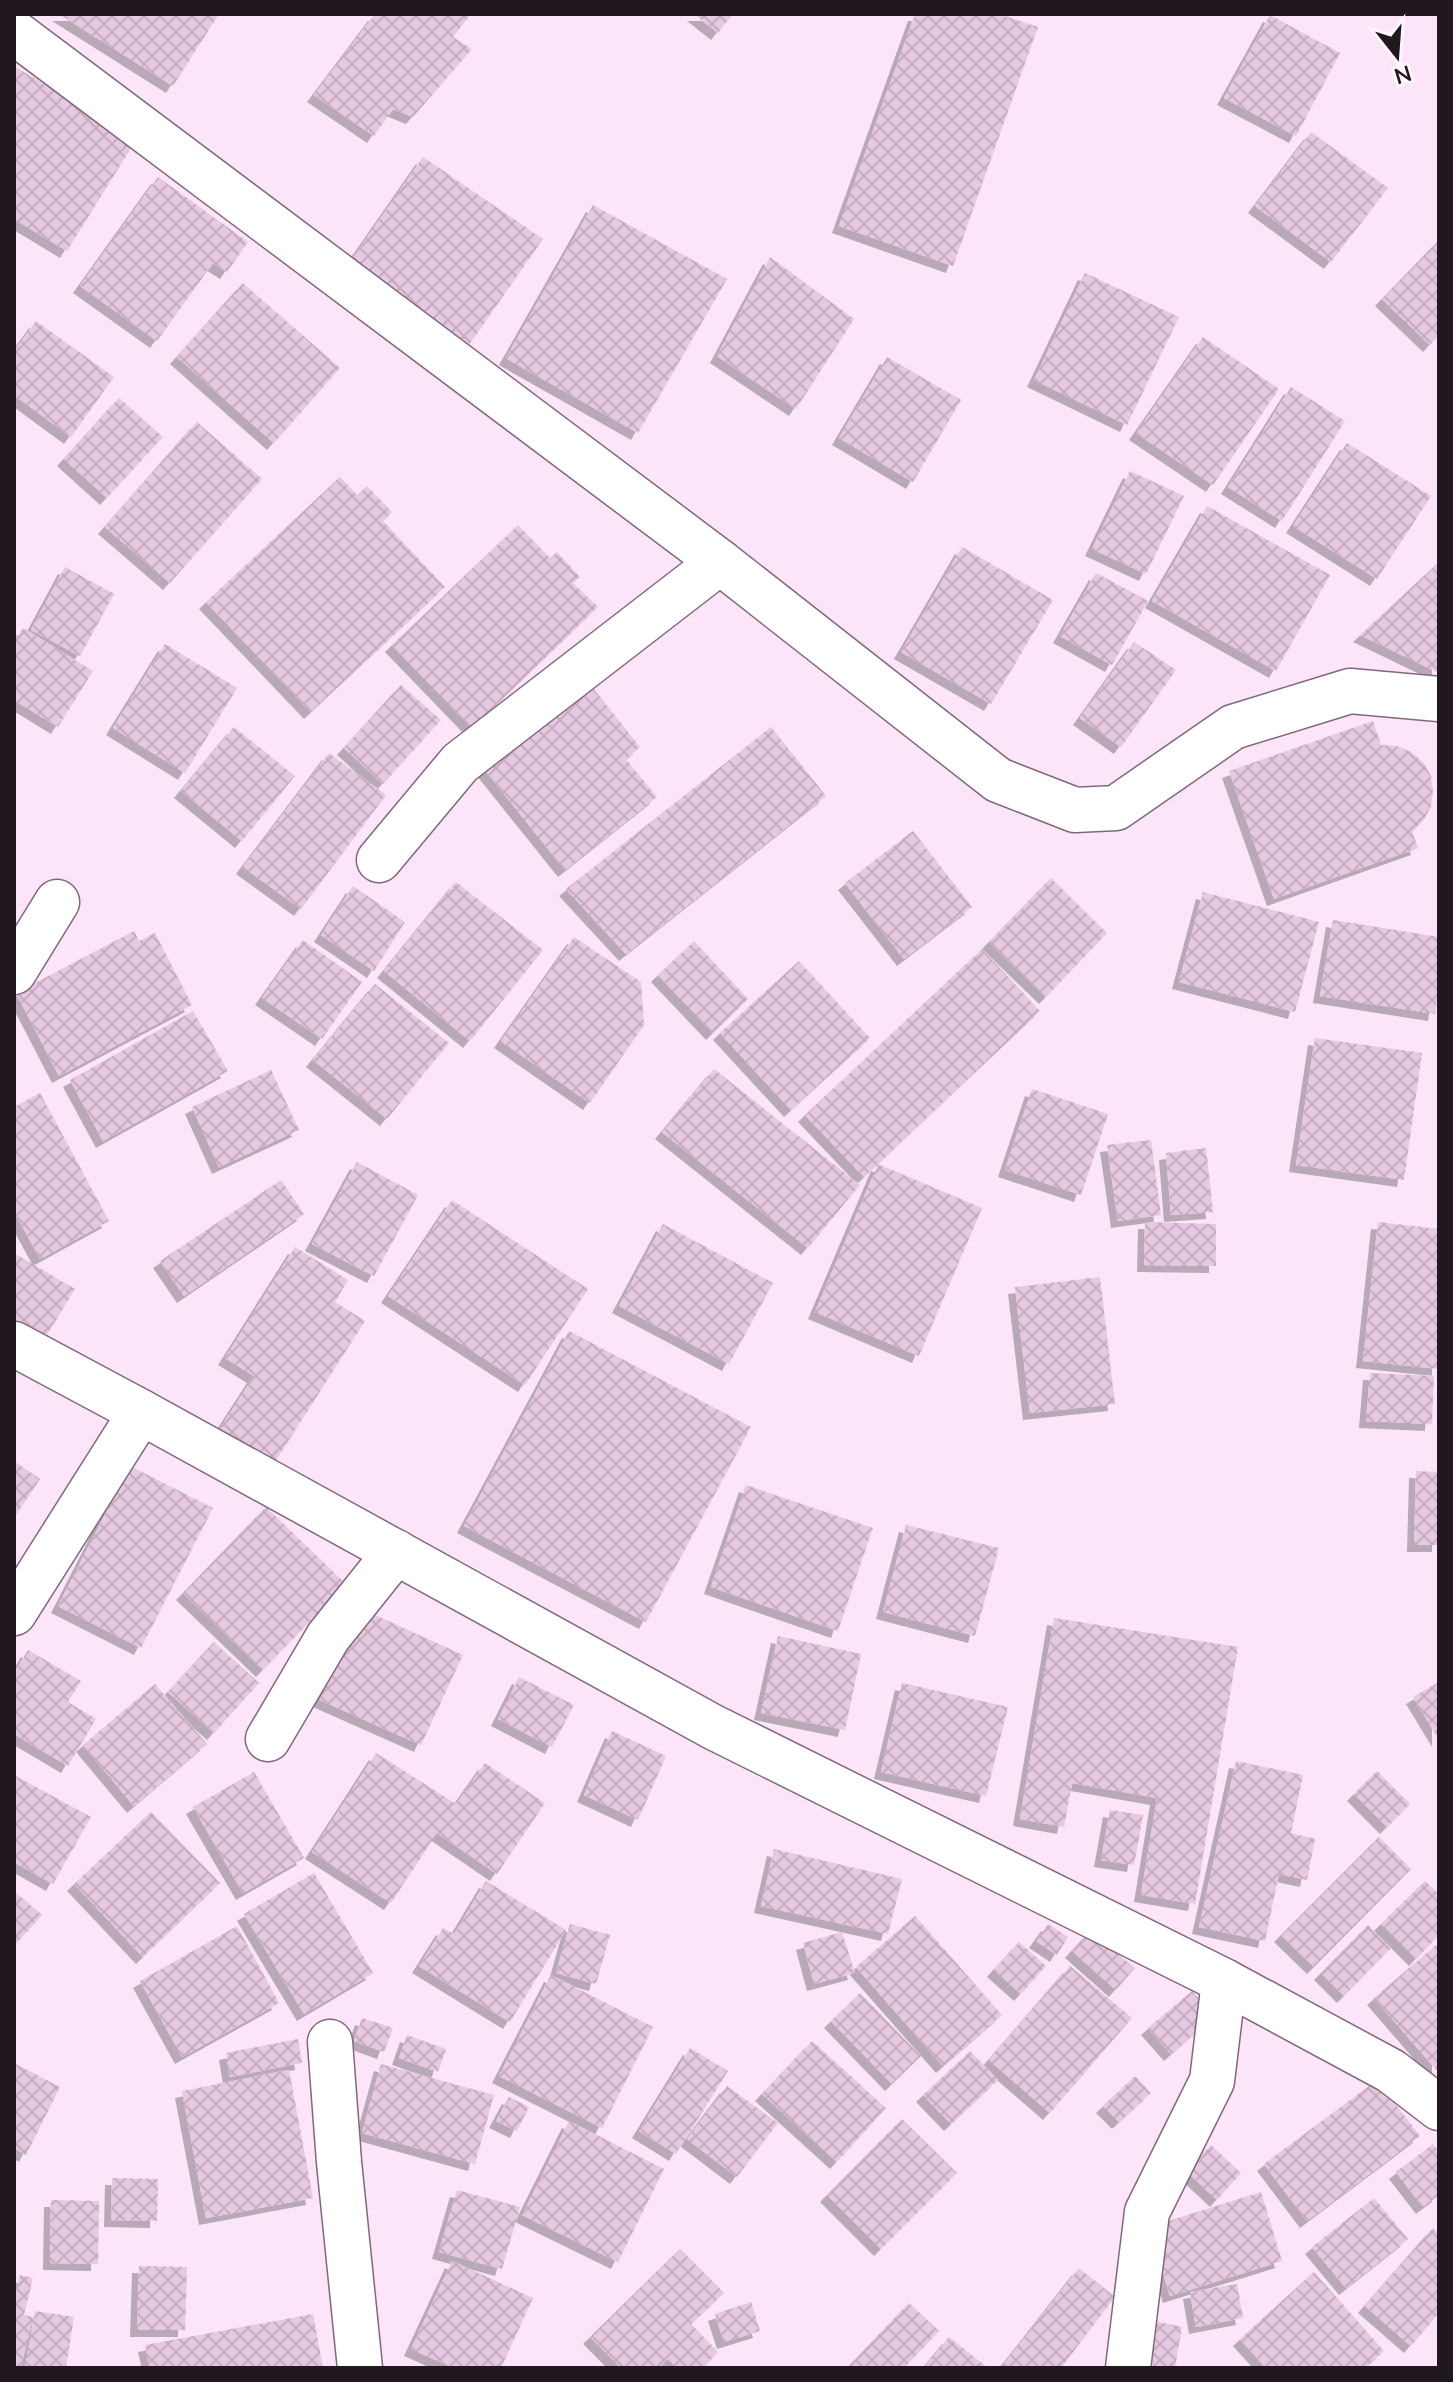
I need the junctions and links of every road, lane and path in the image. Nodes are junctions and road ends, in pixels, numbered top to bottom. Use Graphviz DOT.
graph roads {
  1 [pos="14,32"];
  2 [pos="720,562"];
  3 [pos="1439,699"];
  4 [pos="379,860"];
  5 [pos="57,902"];
  6 [pos="14,972"];
  7 [pos="14,1344"];
  8 [pos="141,1412"];
  9 [pos="396,1552"];
  10 [pos="14,1613"];
  11 [pos="268,1739"];
  12 [pos="1224,1981"];
  13 [pos="330,2042"];
  14 [pos="1439,2108"];
  15 [pos="360,2368"];
  16 [pos="1128,2368"];
  1 -- 2 [label="street"];
  2 -- 3 [label="street"];
  2 -- 4 [label="street"];
  5 -- 6 [label="street"];
  7 -- 8 [label="street"];
  8 -- 9 [label="street"];
  8 -- 10 [label="street"];
  9 -- 11 [label="street"];
  9 -- 12 [label="street"];
  12 -- 14 [label="street"];
  12 -- 16 [label="street"];
  13 -- 15 [label="street"];
}
